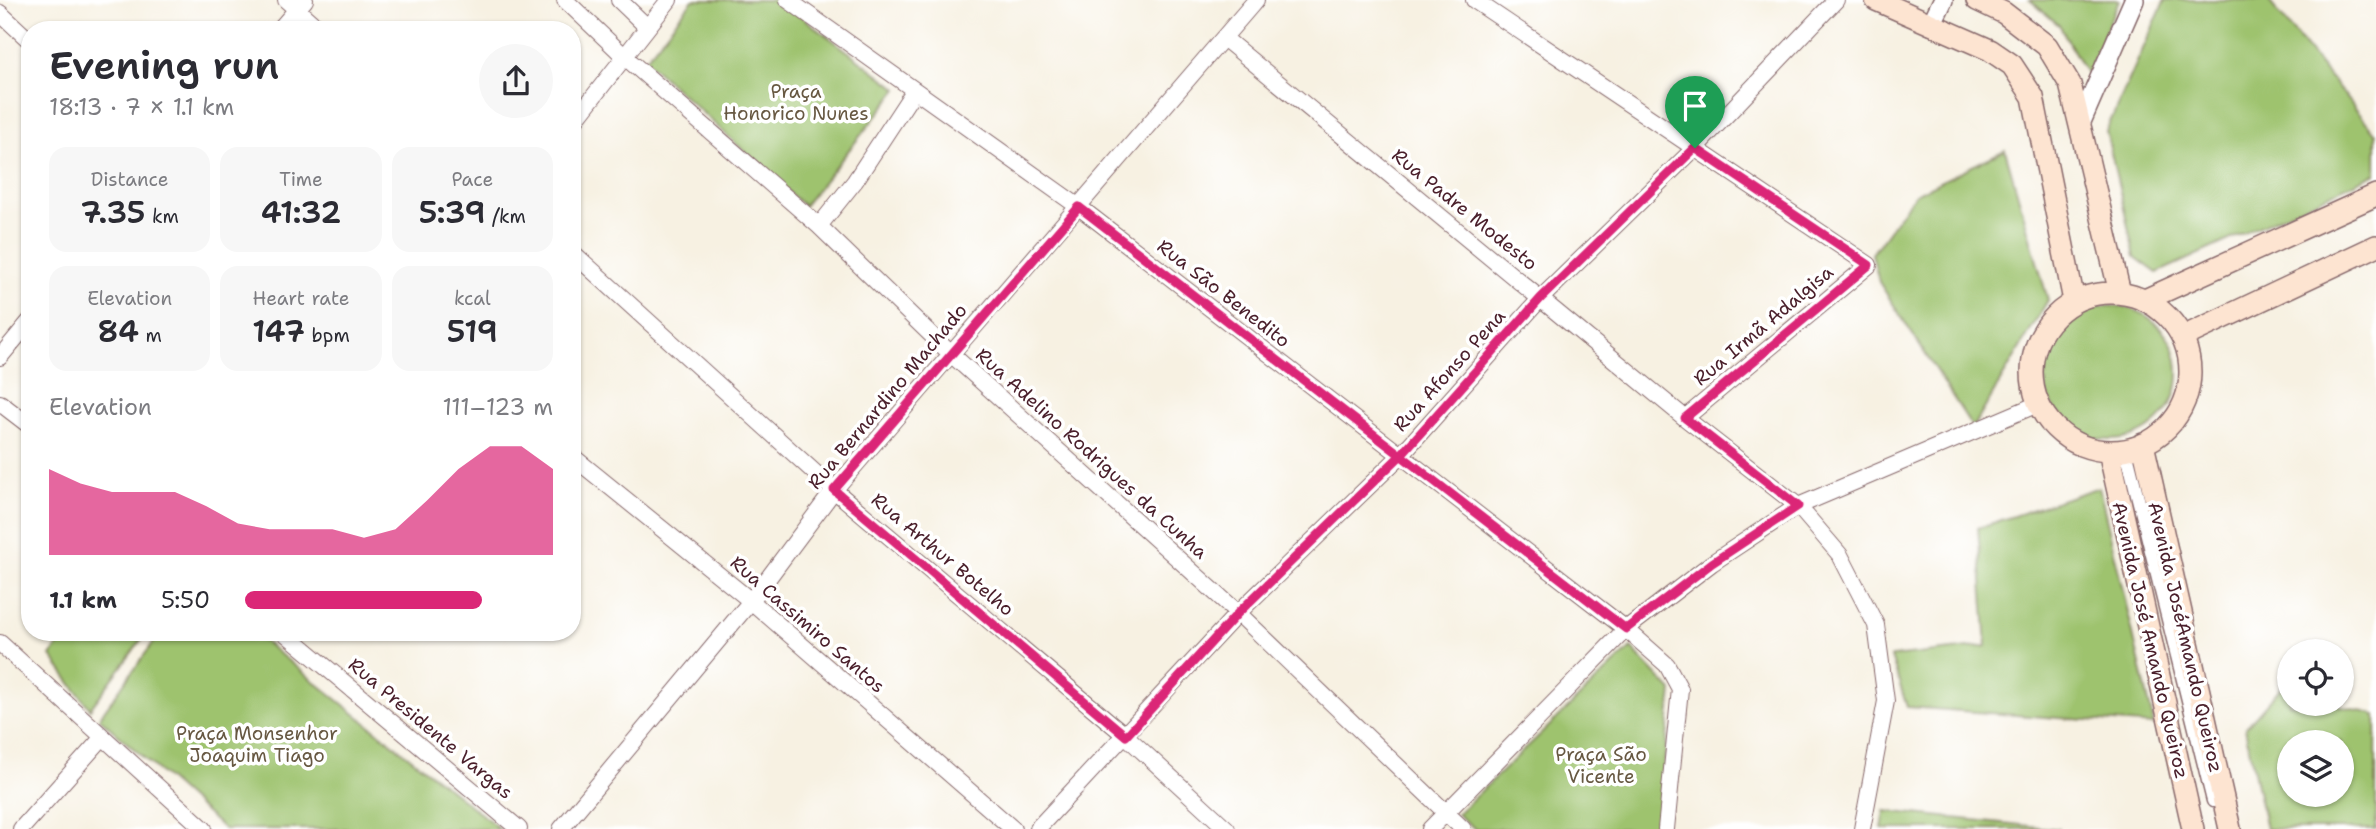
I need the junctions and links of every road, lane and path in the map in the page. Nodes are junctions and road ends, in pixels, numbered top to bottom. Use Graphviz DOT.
graph roads {
  1 [pos="565,0"];
  2 [pos="619,0"];
  3 [pos="669,0"];
  4 [pos="788,0"];
  5 [pos="1256,0"];
  6 [pos="1474,0"];
  7 [pos="1836,0"];
  8 [pos="1876,0"];
  9 [pos="1943,0"];
  10 [pos="1977,0"];
  11 [pos="2134,0"];
  12 [pos="296,3"];
  13 [pos="0,13"];
  14 [pos="285,21"];
  15 [pos="312,21"];
  16 [pos="1931,25"];
  17 [pos="647,27"];
  18 [pos="21,33"];
  19 [pos="1226,40"];
  20 [pos="625,57"];
  21 [pos="914,91"];
  22 [pos="581,113"];
  23 [pos="2080,124"];
  24 [pos="1695,148"];
  25 [pos="2376,195"];
  26 [pos="1079,207"];
  27 [pos="820,226"];
  28 [pos="2376,246"];
  29 [pos="581,260"];
  30 [pos="2120,293"];
  31 [pos="1541,298"];
  32 [pos="2145,300"];
  33 [pos="2074,301"];
  34 [pos="21,332"];
  35 [pos="2183,337"];
  36 [pos="950,353"];
  37 [pos="0,357"];
  38 [pos="0,402"];
  39 [pos="2038,404"];
  40 [pos="1685,418"];
  41 [pos="21,419"];
  42 [pos="2126,448"];
  43 [pos="1399,457"];
  44 [pos="581,463"];
  45 [pos="834,490"];
  46 [pos="1798,506"];
  47 [pos="751,601"];
  48 [pos="1238,613"];
  49 [pos="1626,629"];
  50 [pos="295,641"];
  51 [pos="0,643"];
  52 [pos="1126,736"];
  53 [pos="103,737"];
  54 [pos="1446,813"];
  55 [pos="21,829"];
  56 [pos="204,829"];
  57 [pos="519,829"];
  58 [pos="561,829"];
  59 [pos="1013,829"];
  60 [pos="1037,829"];
  61 [pos="1227,829"];
  62 [pos="1430,829"];
  63 [pos="1463,829"];
  64 [pos="1665,829"];
  65 [pos="1862,829"];
  66 [pos="2193,829"];
  67 [pos="2220,829"];
  68 [pos="2230,829"];
  1 -- 20 [label="street, Rua Adelino Rodrigues da Cunha"];
  2 -- 17 [label="street"];
  3 -- 17 [label="street"];
  4 -- 21 [label="street, Rua São Benedito"];
  5 -- 19 [label="street, Rua Bernardino Machado"];
  6 -- 24 [label="street"];
  7 -- 24 [label="street, Rua Afonso Pena"];
  8 -- 16 [label="main road"];
  9 -- 16 [label="street"];
  10 -- 23 [label="main road"];
  11 -- 23 [label="street"];
  12 -- 14 [label="street"];
  12 -- 15 [label="street"];
  13 -- 18 [label="street"];
  16 -- 33 [label="main road"];
  17 -- 20 [label="street"];
  19 -- 26 [label="street, Rua Bernardino Machado"];
  19 -- 31 [label="street, Rua Padre Modesto"];
  20 -- 22 [label="street"];
  20 -- 27 [label="street, Rua Adelino Rodrigues da Cunha"];
  21 -- 26 [label="street, Rua São Benedito"];
  21 -- 27 [label="street"];
  23 -- 30 [label="main road"];
  24 -- 31 [label="street, Rua Afonso Pena"];
  24 -- 40 [label="street, Rua Irmã Adalgisa"];
  25 -- 32 [label="main road"];
  26 -- 36 [label="street, Rua Bernardino Machado"];
  26 -- 43 [label="street, Rua São Benedito"];
  27 -- 36 [label="street, Rua Adelino Rodrigues da Cunha"];
  28 -- 35 [label="main road"];
  29 -- 45 [label="street, Rua Arthur Botelho"];
  30 -- 32 [label="main road"];
  30 -- 33 [label="main road"];
  31 -- 40 [label="street, Rua Padre Modesto"];
  31 -- 43 [label="street, Rua Afonso Pena"];
  32 -- 35 [label="main road"];
  33 -- 39 [label="main road"];
  34 -- 37 [label="street"];
  35 -- 42 [label="main road"];
  36 -- 45 [label="street, Rua Bernardino Machado"];
  36 -- 48 [label="street, Rua Adelino Rodrigues da Cunha"];
  38 -- 41 [label="street"];
  39 -- 42 [label="main road"];
  39 -- 46 [label="street"];
  40 -- 46 [label="street, Rua Padre Modesto"];
  42 -- 66 [label="main road, Avenida José Amando Queiroz"];
  42 -- 67 [label="street"];
  42 -- 68 [label="main road, Avenida JoséAmando Queiroz"];
  43 -- 48 [label="street, Rua Afonso Pena"];
  43 -- 49 [label="street, Rua São Benedito"];
  44 -- 47 [label="street, Rua Cassimiro Santos"];
  45 -- 47 [label="street, Rua Bernardino Machado"];
  45 -- 52 [label="street, Rua Arthur Botelho"];
  46 -- 49 [label="street"];
  46 -- 65 [label="street, Rua Padre Modesto"];
  47 -- 58 [label="street, Rua Bernardino Machado"];
  47 -- 59 [label="street, Rua Cassimiro Santos"];
  48 -- 52 [label="street, Rua Afonso Pena"];
  48 -- 54 [label="street, Rua Adelino Rodrigues da Cunha"];
  49 -- 54 [label="street"];
  49 -- 64 [label="street, Rua São Benedito"];
  50 -- 57 [label="street, Rua Presidente Vargas"];
  51 -- 53 [label="street"];
  52 -- 60 [label="street, Rua Afonso Pena"];
  52 -- 61 [label="street, Rua Arthur Botelho"];
  53 -- 55 [label="street"];
  53 -- 56 [label="street"];
  54 -- 62 [label="street"];
  54 -- 63 [label="street, Rua Adelino Rodrigues da Cunha"];
}
